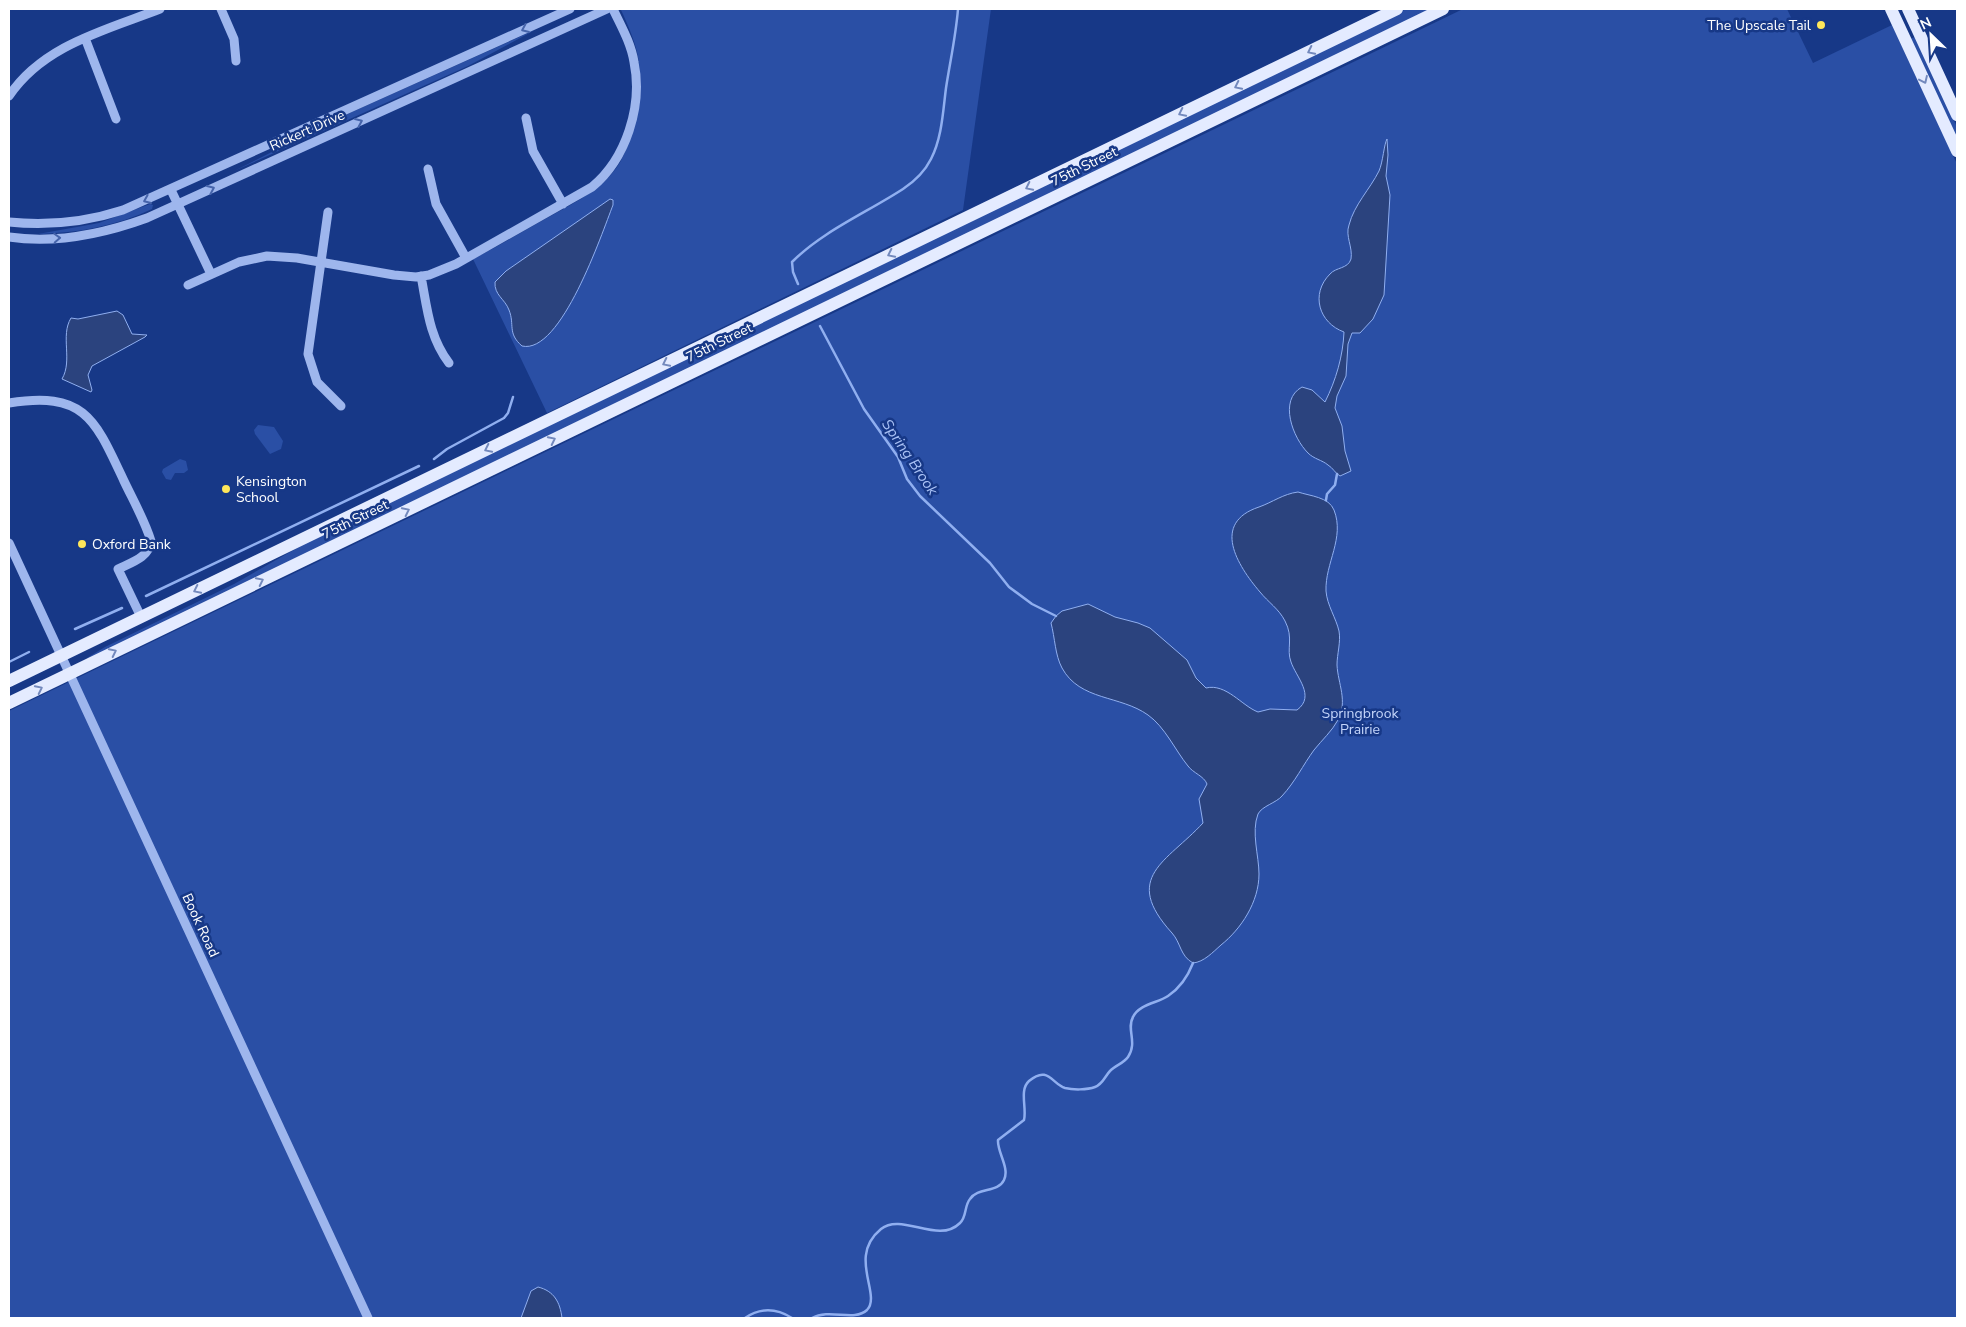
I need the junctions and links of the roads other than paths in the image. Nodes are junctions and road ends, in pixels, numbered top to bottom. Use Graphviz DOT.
graph roads {
  1 [pos="160,9"];
  2 [pos="221,9"];
  3 [pos="570,9"];
  4 [pos="607,9"];
  5 [pos="613,9"];
  6 [pos="1397,9"];
  7 [pos="1443,9"];
  8 [pos="1891,9"];
  9 [pos="1908,9"];
  10 [pos="85,38"];
  11 [pos="236,62"];
  12 [pos="9,96"];
  13 [pos="1957,114"];
  14 [pos="526,118"];
  15 [pos="116,119"];
  16 [pos="1957,151"];
  17 [pos="428,169"];
  18 [pos="171,190"];
  19 [pos="177,204"];
  20 [pos="563,204"];
  21 [pos="328,212"];
  22 [pos="9,222"];
  23 [pos="9,238"];
  24 [pos="466,258"];
  25 [pos="320,262"];
  26 [pos="211,274"];
  27 [pos="421,276"];
  28 [pos="188,285"];
  29 [pos="449,363"];
  30 [pos="9,403"];
  31 [pos="340,406"];
  32 [pos="9,543"];
  33 [pos="141,617"];
  34 [pos="61,656"];
  35 [pos="70,674"];
  36 [pos="9,681"];
  37 [pos="9,703"];
  38 [pos="368,1318"];
  1 -- 10 [label="street"];
  2 -- 11 [label="street"];
  3 -- 18 [label="street, Rickert Drive, one-way"];
  19 -- 4 [label="street, Rickert Drive, one-way"];
  5 -- 20 [label="street"];
  6 -- 33 [label="main road, 75th Street, one-way"];
  35 -- 7 [label="main road, 75th Street, one-way"];
  8 -- 16 [label="main road, one-way"];
  9 -- 13 [label="main road"];
  10 -- 12 [label="street"];
  10 -- 15 [label="street"];
  14 -- 20 [label="street"];
  17 -- 24 [label="street"];
  18 -- 19 [label="street"];
  18 -- 22 [label="street, Rickert Drive, one-way"];
  23 -- 19 [label="street, Rickert Drive, one-way"];
  19 -- 26 [label="street"];
  20 -- 24 [label="street"];
  21 -- 25 [label="street"];
  24 -- 27 [label="street"];
  25 -- 26 [label="street"];
  25 -- 27 [label="street"];
  25 -- 31 [label="street"];
  26 -- 28 [label="street"];
  27 -- 29 [label="street"];
  30 -- 33 [label="street"];
  32 -- 34 [label="street, Book Road"];
  33 -- 34 [label="main road, 75th Street"];
  34 -- 35 [label="street, Book Road"];
  34 -- 36 [label="main road, 75th Street"];
  37 -- 35 [label="main road, 75th Street, one-way"];
  35 -- 38 [label="street, Book Road"];
}
